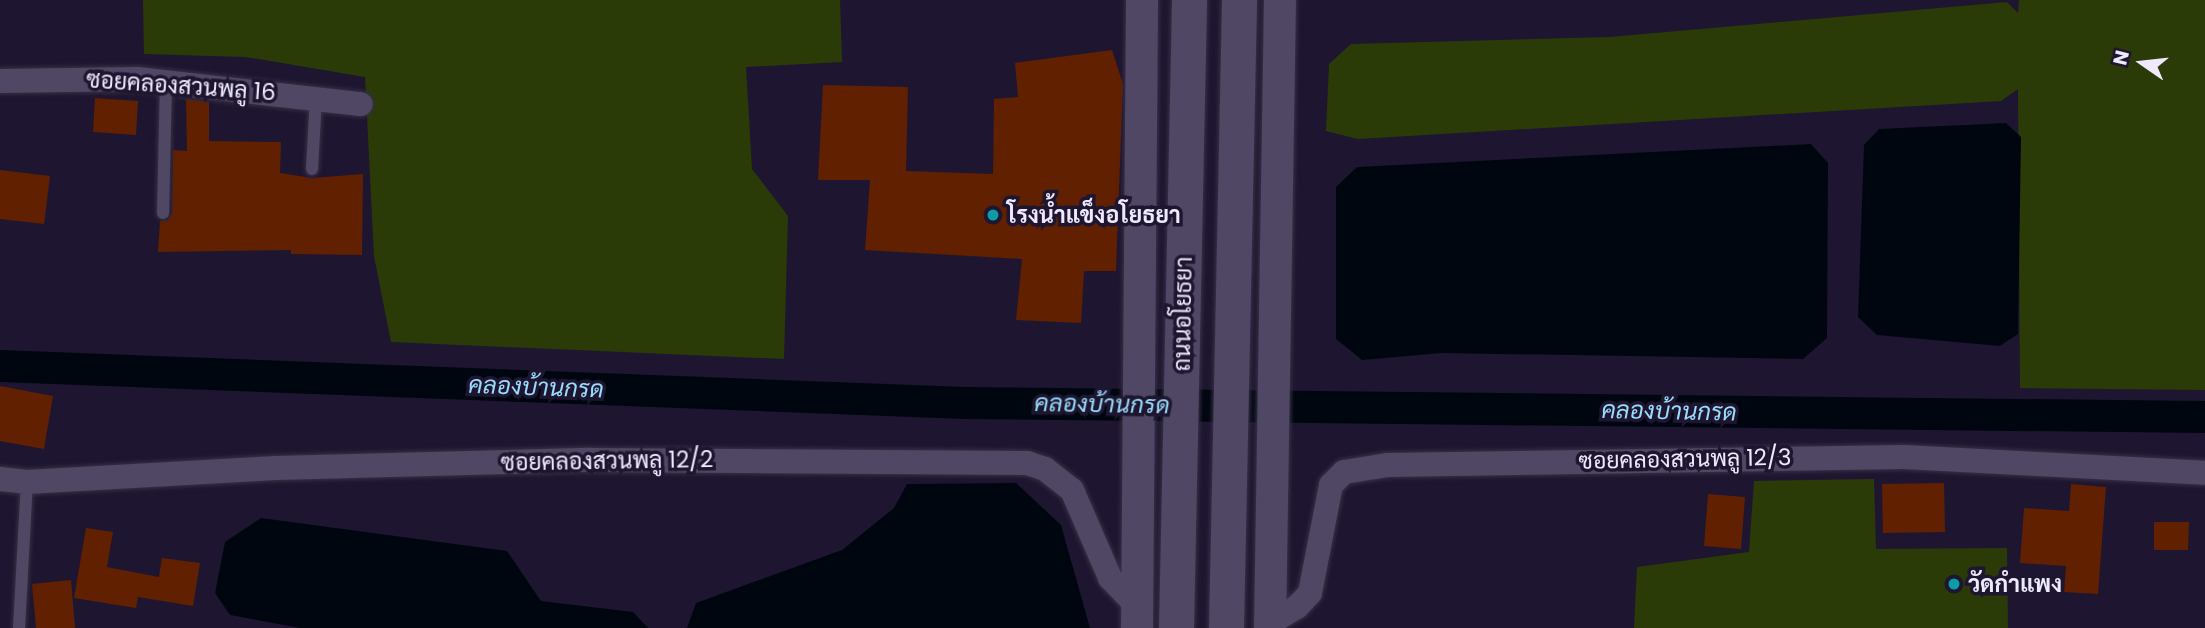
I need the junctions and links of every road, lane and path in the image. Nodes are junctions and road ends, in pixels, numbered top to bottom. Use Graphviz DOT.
graph roads {
  1 [pos="1142,0"];
  2 [pos="1189,0"];
  3 [pos="1239,0"];
  4 [pos="1280,0"];
  5 [pos="0,81"];
  6 [pos="166,82"];
  7 [pos="316,97"];
  8 [pos="360,104"];
  9 [pos="312,169"];
  10 [pos="163,213"];
  11 [pos="2205,473"];
  12 [pos="0,479"];
  13 [pos="27,482"];
  14 [pos="1137,617"];
  15 [pos="1270,625"];
  16 [pos="19,628"];
  17 [pos="1176,628"];
  18 [pos="1226,628"];
  1 -- 14 [label="street, ถนนอโยธยา"];
  2 -- 17 [label="main road, ถนนอโยธยา"];
  3 -- 18 [label="main road"];
  4 -- 15 [label="street"];
  5 -- 6 [label="street, ซอยคลองสวนพลู 16"];
  6 -- 7 [label="street, ซอยคลองสวนพลู 16"];
  6 -- 10 [label="lane"];
  7 -- 8 [label="street, ซอยคลองสวนพลู 16"];
  7 -- 9 [label="lane"];
  11 -- 15 [label="street, ซอยคลองสวนพลู 12/3"];
  12 -- 13 [label="street, ซอยคลองสวนพลู 12/2"];
  13 -- 14 [label="street, ซอยคลองสวนพลู 12/2"];
  13 -- 16 [label="lane"];
}
